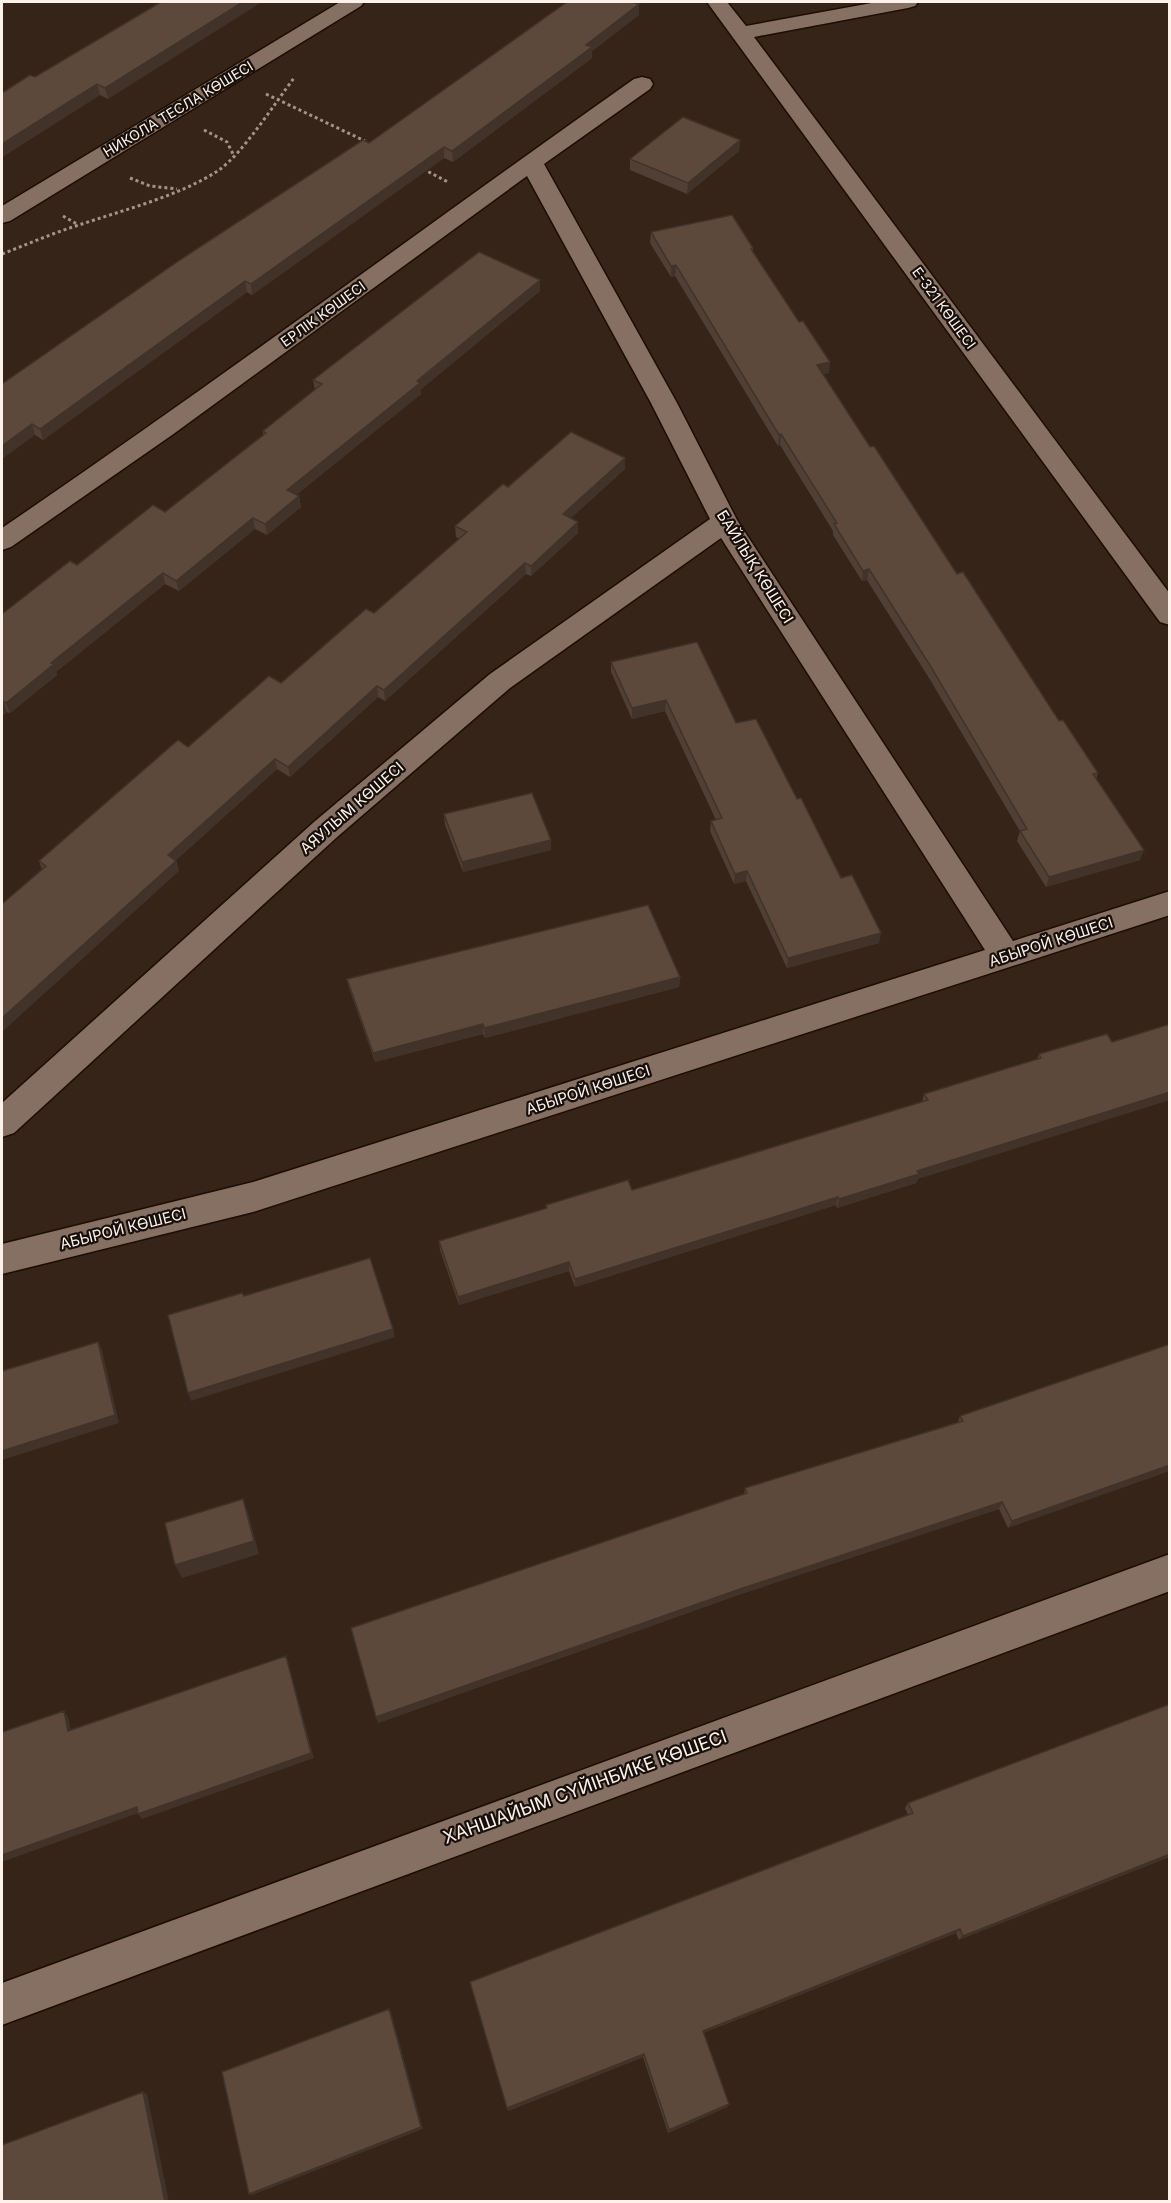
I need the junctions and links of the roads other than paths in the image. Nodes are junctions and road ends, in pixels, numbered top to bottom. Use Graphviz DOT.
graph roads {
  1 [pos="354,2"];
  2 [pos="717,2"];
  3 [pos="908,2"];
  4 [pos="742,33"];
  5 [pos="642,84"];
  6 [pos="531,162"];
  7 [pos="2,216"];
  8 [pos="725,522"];
  9 [pos="2,541"];
  10 [pos="1170,615"];
  11 [pos="1170,903"];
  12 [pos="1006,956"];
  13 [pos="2,1123"];
  14 [pos="2,1259"];
  15 [pos="1170,1572"];
  16 [pos="2,2004"];
  1 -- 7 [label="street, НИКОЛА ТЕСЛА КӨШЕСІ"];
  2 -- 4 [label="street, Е-321 КӨШЕСІ"];
  3 -- 4 [label="street"];
  4 -- 10 [label="street, Е-321 КӨШЕСІ"];
  5 -- 6 [label="street, ЕРЛІК КӨШЕСІ"];
  6 -- 8 [label="street, БАЙЛЫҚ КӨШЕСІ"];
  6 -- 9 [label="street, ЕРЛІК КӨШЕСІ"];
  8 -- 12 [label="street, БАЙЛЫҚ КӨШЕСІ"];
  8 -- 13 [label="street, АЯУЛЫМ КӨШЕСІ"];
  11 -- 12 [label="street, АБЫРОЙ КӨШЕСІ"];
  12 -- 14 [label="street, АБЫРОЙ КӨШЕСІ"];
  15 -- 16 [label="street, ХАНШАЙЫМ СҮЙІНБИКЕ КӨШЕСІ"];
}
